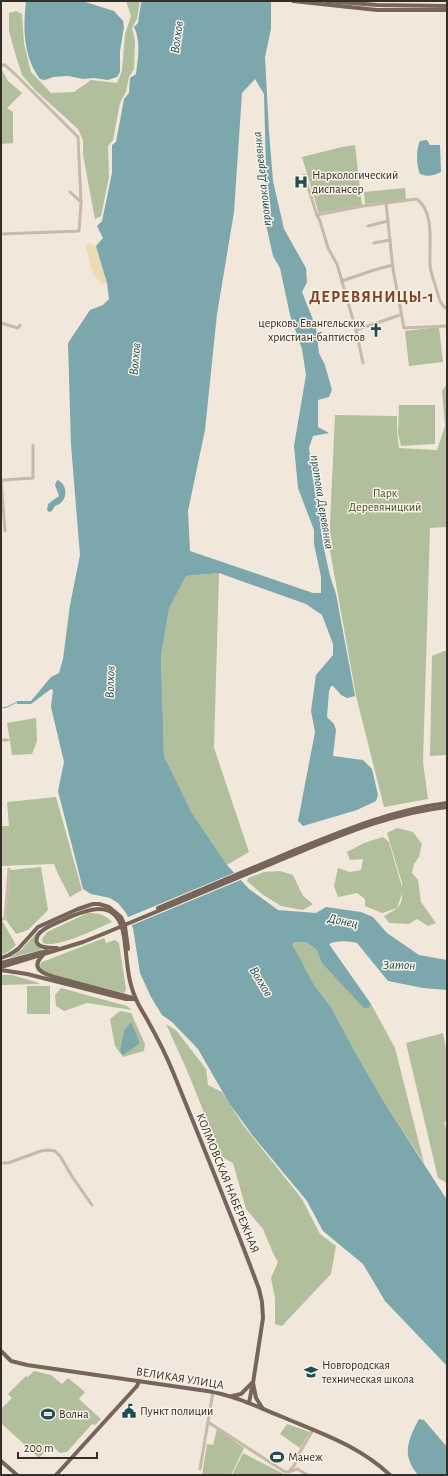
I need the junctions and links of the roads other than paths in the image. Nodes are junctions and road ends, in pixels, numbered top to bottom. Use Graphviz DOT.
graph roads {
  1 [pos="293,1"];
  2 [pos="326,1"];
  3 [pos="348,6"];
  4 [pos="447,6"];
  5 [pos="447,10"];
  6 [pos="3,65"];
  7 [pos="304,175"];
  8 [pos="70,192"];
  9 [pos="81,202"];
  10 [pos="386,203"];
  11 [pos="317,215"];
  12 [pos="388,221"];
  13 [pos="368,226"];
  14 [pos="1,234"];
  15 [pos="390,240"];
  16 [pos="374,242"];
  17 [pos="393,265"];
  18 [pos="342,281"];
  19 [pos="447,309"];
  20 [pos="400,315"];
  21 [pos="1,323"];
  22 [pos="20,325"];
  23 [pos="447,326"];
  24 [pos="356,330"];
  25 [pos="362,363"];
  26 [pos="33,445"];
  27 [pos="2,480"];
  28 [pos="6,531"];
  29 [pos="1,740"];
  30 [pos="8,740"];
  31 [pos="447,803"];
  32 [pos="447,807"];
  33 [pos="289,855"];
  34 [pos="9,869"];
  35 [pos="1,920"];
  36 [pos="103,933"];
  37 [pos="58,948"];
  38 [pos="43,955"];
  39 [pos="1,958"];
  40 [pos="1,963"];
  41 [pos="1,969"];
  42 [pos="135,999"];
  43 [pos="1,1163"];
  44 [pos="92,1205"];
  45 [pos="1,1351"];
  46 [pos="139,1381"];
  47 [pos="253,1383"];
  48 [pos="213,1392"];
  49 [pos="229,1396"];
  50 [pos="249,1403"];
  51 [pos="263,1409"];
  52 [pos="208,1422"];
  53 [pos="313,1430"];
  54 [pos="1,1460"];
  55 [pos="294,1466"];
  56 [pos="200,1469"];
  57 [pos="298,1469"];
  58 [pos="286,1472"];
  59 [pos="17,1475"];
  60 [pos="56,1475"];
  61 [pos="308,1475"];
  62 [pos="390,1475"];
  1 -- 3 [label="main road"];
  2 -- 3 [label="main road"];
  3 -- 4 [label="main road"];
  3 -- 5 [label="main road"];
  6 -- 9 [label="street"];
  7 -- 11 [label="street"];
  8 -- 9 [label="street"];
  9 -- 14 [label="street"];
  10 -- 11 [label="street"];
  10 -- 12 [label="street"];
  10 -- 19 [label="street"];
  11 -- 18 [label="street"];
  12 -- 13 [label="street"];
  12 -- 15 [label="street"];
  15 -- 16 [label="street"];
  15 -- 17 [label="street"];
  17 -- 18 [label="street"];
  17 -- 20 [label="street"];
  18 -- 24 [label="street"];
  20 -- 23 [label="street"];
  20 -- 24 [label="street"];
  21 -- 22 [label="street"];
  24 -- 25 [label="street"];
  26 -- 27 [label="street"];
  27 -- 28 [label="street"];
  29 -- 30 [label="street"];
  31 -- 33 [label="main road"];
  32 -- 33 [label="main road"];
  33 -- 36 [label="main road, bridge"];
  34 -- 35 [label="street"];
  36 -- 37 [label="main road"];
  36 -- 38 [label="main road"];
  37 -- 40 [label="main road"];
  37 -- 42 [label="main road, КОЛМОВСКАЯ НАБЕРЕЖНАЯ"];
  38 -- 41 [label="main road"];
  38 -- 42 [label="main road"];
  39 -- 42 [label="main road, КОЛМОВСКАЯ НАБЕРЕЖНАЯ"];
  41 -- 42 [label="main road"];
  42 -- 47 [label="main road, КОЛМОВСКАЯ НАБЕРЕЖНАЯ"];
  43 -- 44 [label="street"];
  45 -- 46 [label="main road, ВЕЛИКАЯ УЛИЦА"];
  46 -- 48 [label="main road, ВЕЛИКАЯ УЛИЦА"];
  46 -- 60 [label="main road"];
  47 -- 49 [label="main road"];
  47 -- 50 [label="main road, КОЛМОВСКАЯ НАБЕРЕЖНАЯ"];
  47 -- 51 [label="main road"];
  48 -- 49 [label="main road, ВЕЛИКАЯ УЛИЦА"];
  48 -- 52 [label="street"];
  49 -- 50 [label="main road, ВЕЛИКАЯ УЛИЦА"];
  50 -- 51 [label="main road, ВЕЛИКАЯ УЛИЦА"];
  51 -- 53 [label="main road, ВЕЛИКАЯ УЛИЦА"];
  52 -- 56 [label="street"];
  52 -- 58 [label="street"];
  53 -- 55 [label="street"];
  53 -- 62 [label="main road, ВЕЛИКАЯ УЛИЦА"];
  54 -- 59 [label="main road"];
  55 -- 57 [label="street"];
  55 -- 58 [label="street"];
  57 -- 58 [label="street"];
  57 -- 61 [label="street"];
}
